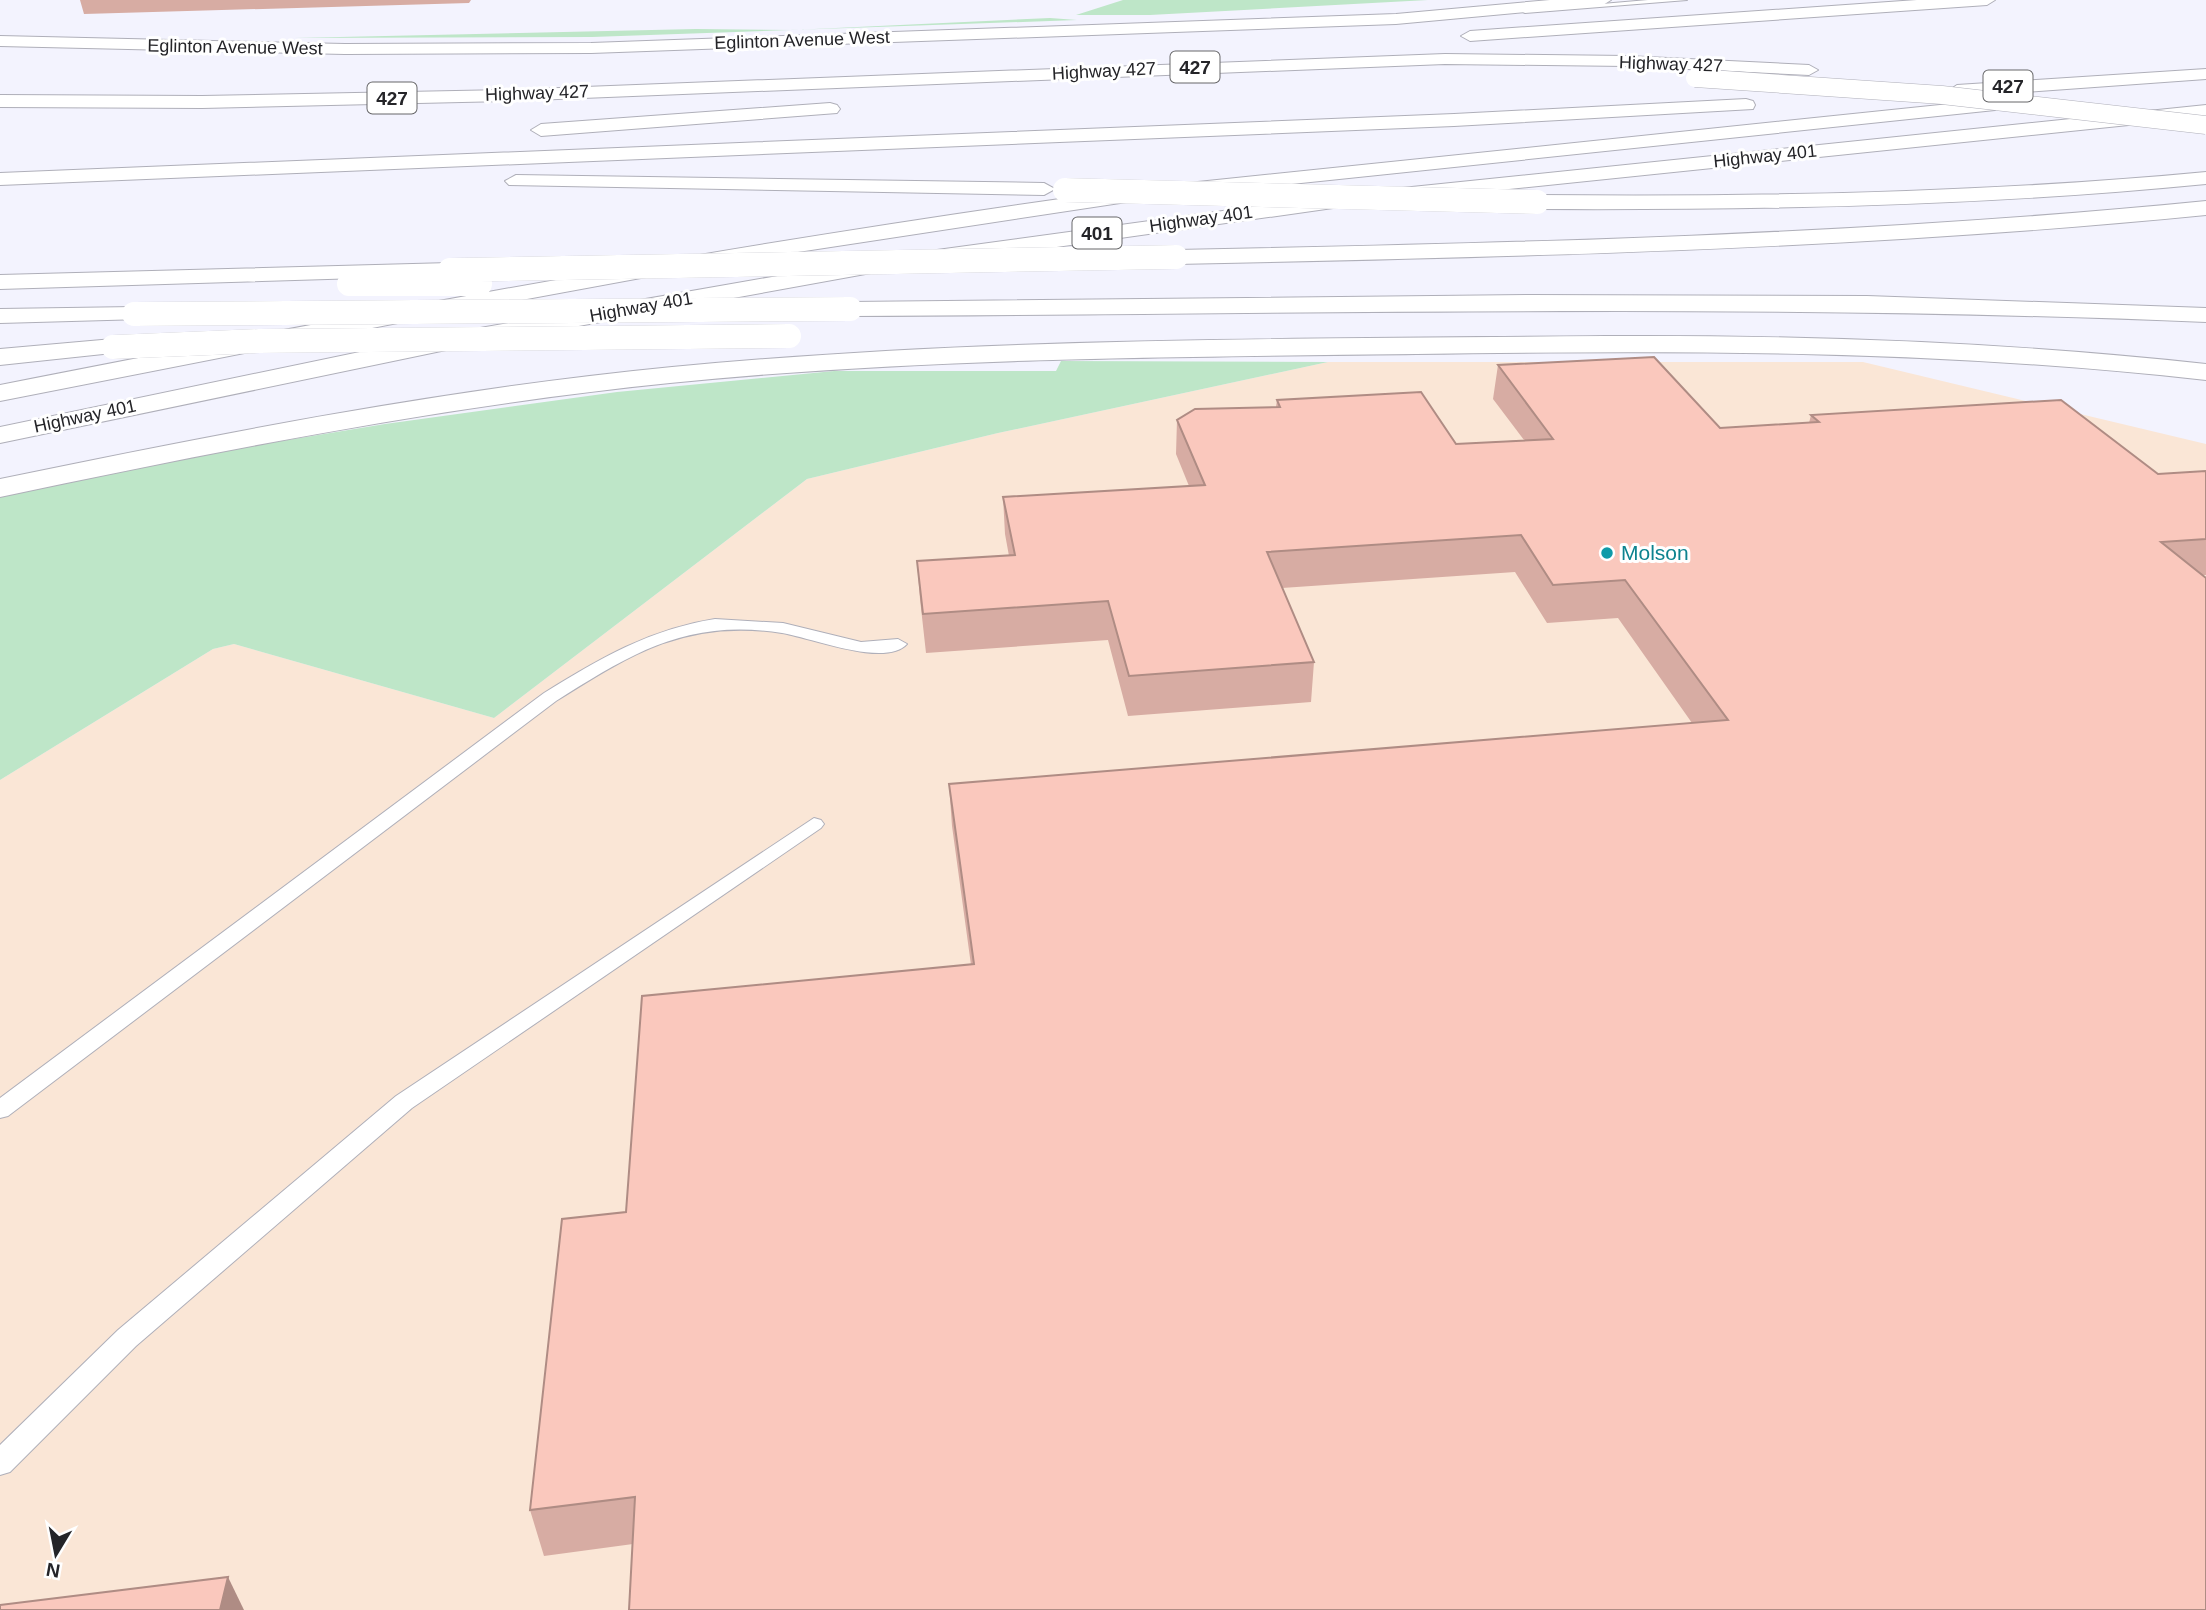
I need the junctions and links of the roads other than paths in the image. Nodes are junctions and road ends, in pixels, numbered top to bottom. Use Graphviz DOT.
graph roads {
  1 [pos="1524,0"];
  2 [pos="1604,0"];
  3 [pos="1683,0"];
  4 [pos="1987,0"];
  5 [pos="2005,0"];
  6 [pos="1949,3"];
  7 [pos="1496,12"];
  8 [pos="0,33"];
  9 [pos="1451,37"];
  10 [pos="0,41"];
  11 [pos="1368,43"];
  12 [pos="2206,74"];
  13 [pos="2206,85"];
  14 [pos="581,91"];
  15 [pos="1032,94"];
  16 [pos="0,101"];
  17 [pos="854,107"];
  18 [pos="2206,110"];
  19 [pos="2206,125"];
  20 [pos="524,131"];
  21 [pos="248,149"];
  22 [pos="0,166"];
  23 [pos="2206,178"];
  24 [pos="0,179"];
  25 [pos="498,181"];
  26 [pos="459,182"];
  27 [pos="0,199"];
  28 [pos="2206,208"];
  29 [pos="1116,281"];
  30 [pos="1389,281"];
  31 [pos="0,283"];
  32 [pos="2206,300"];
  33 [pos="2206,315"];
  34 [pos="0,316"];
  35 [pos="817,336"];
  36 [pos="845,336"];
  37 [pos="0,357"];
  38 [pos="2206,359"];
  39 [pos="2206,372"];
  40 [pos="0,393"];
  41 [pos="0,435"];
  42 [pos="0,488"];
  43 [pos="898,644"];
  44 [pos="814,824"];
  45 [pos="0,1110"];
  46 [pos="0,1463"];
  1 -- 8 [label="main road, Eglinton Avenue West"];
  2 -- 7 [label="main road, Eglinton Avenue West"];
  3 -- 7 [label="lane"];
  4 -- 6 [label="main road"];
  5 -- 6 [label="main road"];
  6 -- 9 [label="main road"];
  7 -- 10 [label="main road, Eglinton Avenue West"];
  11 -- 14 [label="main road"];
  12 -- 24 [label="main road"];
  13 -- 40 [label="main road, Highway 401 / 401"];
  14 -- 16 [label="main road, Highway 427 / 427"];
  14 -- 18 [label="main road, Highway 427 / 427"];
  15 -- 19 [label="main road, bridge"];
  17 -- 20 [label="main road"];
  18 -- 41 [label="main road, Highway 401 / 401"];
  21 -- 22 [label="main road"];
  23 -- 25 [label="main road, bridge"];
  26 -- 27 [label="main road"];
  28 -- 31 [label="main road, bridge"];
  29 -- 31 [label="main road, bridge"];
  30 -- 32 [label="main road"];
  33 -- 34 [label="main road, bridge"];
  35 -- 37 [label="main road, bridge"];
  36 -- 38 [label="main road"];
  39 -- 42 [label="main road"];
  43 -- 45 [label="lane"];
  44 -- 46 [label="lane"];
}
